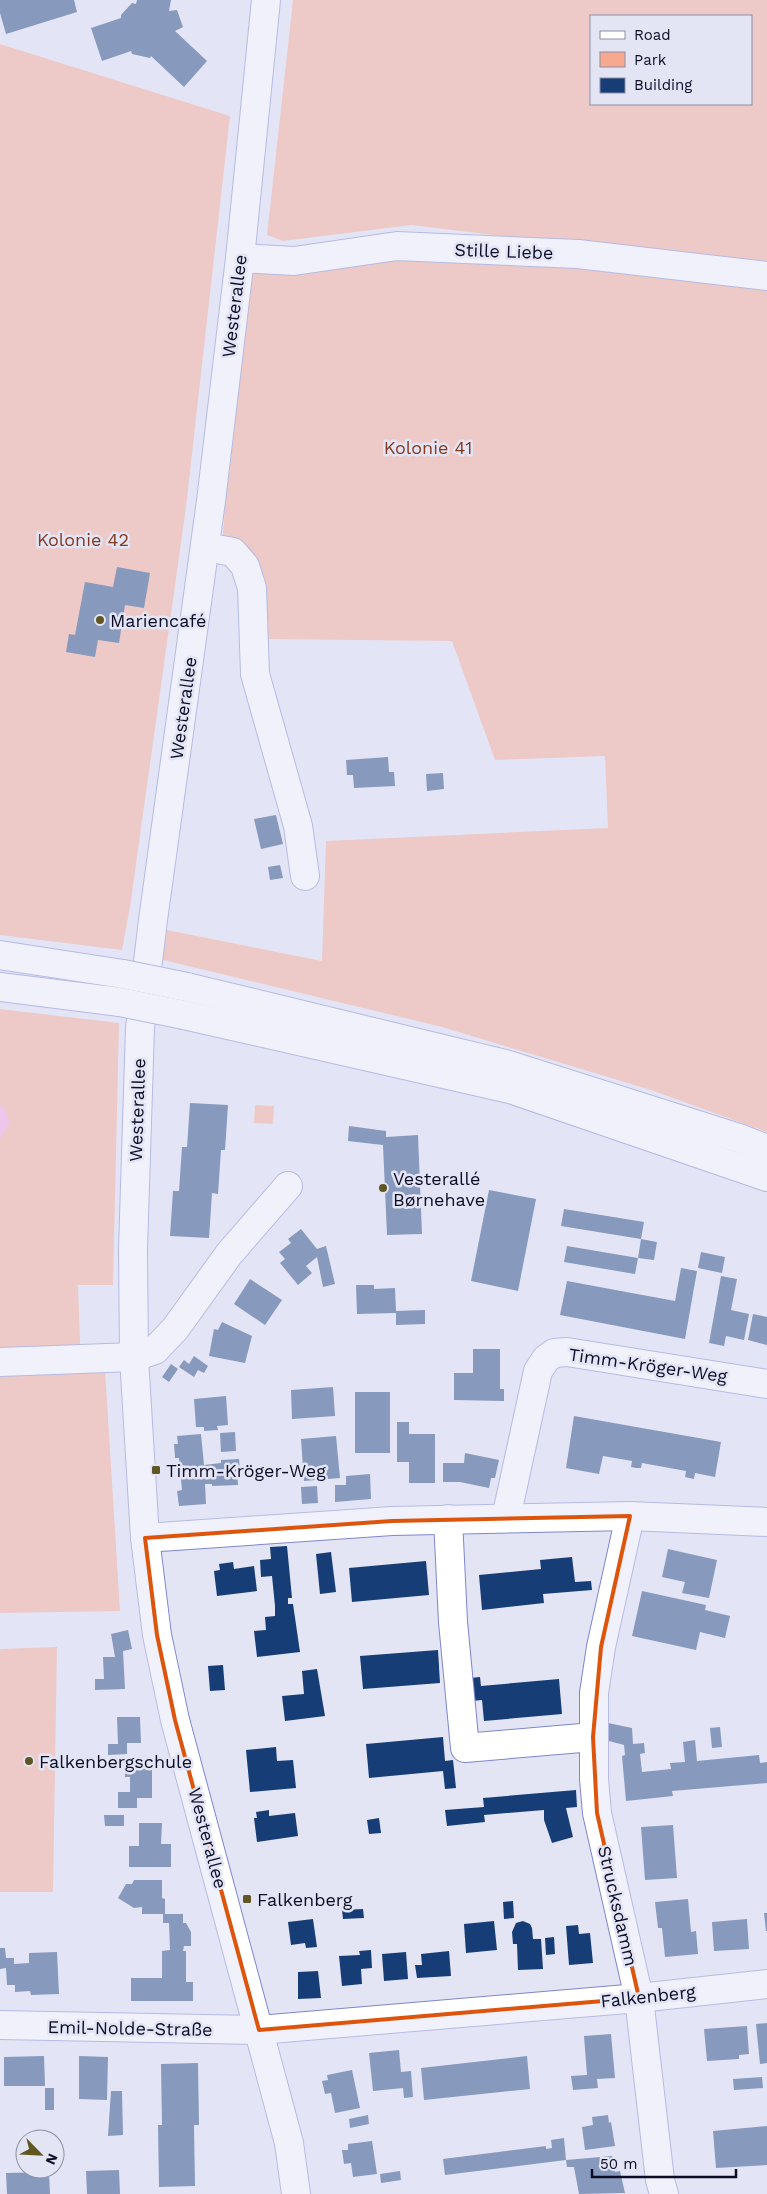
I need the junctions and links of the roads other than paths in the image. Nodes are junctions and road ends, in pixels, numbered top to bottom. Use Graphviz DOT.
graph roads {
  1 [pos="266,0"];
  2 [pos="240,258"];
  3 [pos="767,276"];
  4 [pos="206,548"];
  5 [pos="305,876"];
  6 [pos="0,955"];
  7 [pos="0,987"];
  8 [pos="767,1149"];
  9 [pos="767,1177"];
  10 [pos="288,1186"];
  11 [pos="134,1357"];
  12 [pos="0,1362"];
  13 [pos="767,1384"];
  14 [pos="630,1516"];
  15 [pos="506,1518"];
  16 [pos="448,1519"];
  17 [pos="767,1522"];
  18 [pos="145,1538"];
  19 [pos="593,1737"];
  20 [pos="767,1984"];
  21 [pos="639,1998"];
  22 [pos="0,2026"];
  23 [pos="259,2030"];
  24 [pos="296,2194"];
  25 [pos="664,2194"];
  1 -- 2 [label="main road, Westerallee"];
  2 -- 3 [label="main road, Stille Liebe"];
  2 -- 4 [label="main road, Westerallee"];
  4 -- 5 [label="main road"];
  4 -- 11 [label="main road, Westerallee"];
  6 -- 8 [label="main road, bridge"];
  7 -- 9 [label="main road, bridge"];
  10 -- 11 [label="main road"];
  11 -- 12 [label="main road"];
  11 -- 18 [label="main road, Westerallee"];
  13 -- 15 [label="main road, Timm-Kröger-Weg"];
  14 -- 15 [label="main road"];
  14 -- 17 [label="main road"];
  14 -- 19 [label="main road, Strucksdamm"];
  15 -- 16 [label="main road"];
  16 -- 18 [label="main road"];
  16 -- 19 [label="main road"];
  18 -- 23 [label="main road, Westerallee"];
  19 -- 21 [label="main road, Strucksdamm"];
  20 -- 21 [label="main road, Falkenberg"];
  21 -- 23 [label="main road, Falkenberg"];
  21 -- 25 [label="main road, Strucksdamm"];
  22 -- 23 [label="main road, Emil-Nolde-Straße"];
  23 -- 24 [label="main road, Westerallee"];
}
